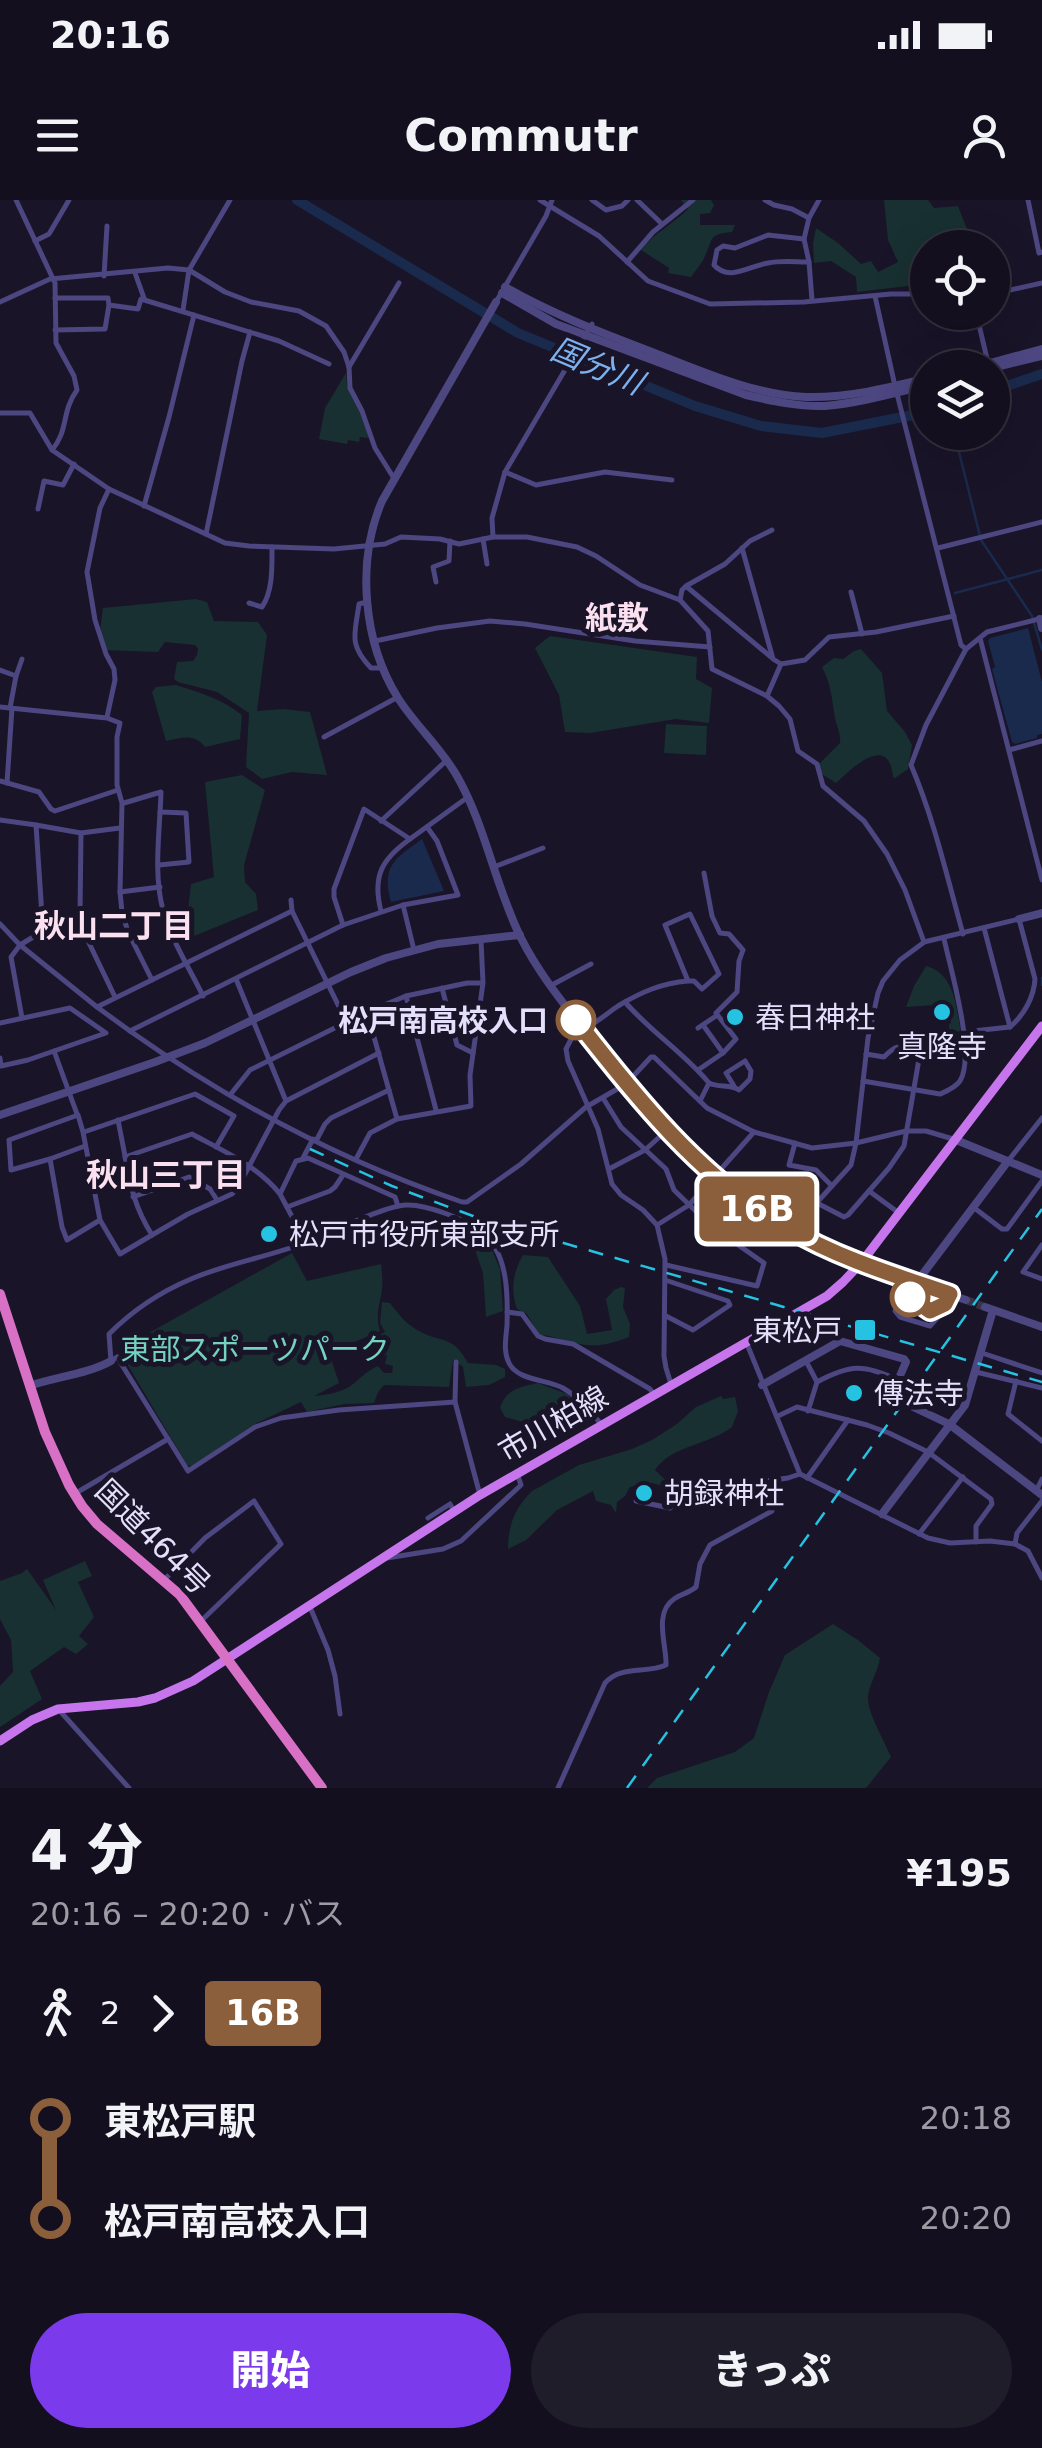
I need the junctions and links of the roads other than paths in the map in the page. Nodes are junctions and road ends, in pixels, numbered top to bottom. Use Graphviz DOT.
graph roads {
  1 [pos="16,200"];
  2 [pos="69,200"];
  3 [pos="230,200"];
  4 [pos="540,200"];
  5 [pos="592,200"];
  6 [pos="628,200"];
  7 [pos="637,200"];
  8 [pos="694,200"];
  9 [pos="766,200"];
  10 [pos="819,200"];
  11 [pos="1028,200"];
  12 [pos="551,202"];
  13 [pos="775,203"];
  14 [pos="809,218"];
  15 [pos="662,224"];
  16 [pos="106,226"];
  17 [pos="804,239"];
  18 [pos="35,240"];
  19 [pos="1042,252"];
  20 [pos="626,262"];
  21 [pos="810,262"];
  22 [pos="189,270"];
  23 [pos="135,272"];
  24 [pos="104,276"];
  25 [pos="54,279"];
  26 [pos="1042,282"];
  27 [pos="399,283"];
  28 [pos="1010,290"];
  29 [pos="501,294"];
  30 [pos="910,295"];
  31 [pos="875,296"];
  32 [pos="55,298"];
  33 [pos="145,300"];
  34 [pos="812,300"];
  35 [pos="0,302"];
  36 [pos="108,305"];
  37 [pos="183,311"];
  38 [pos="194,315"];
  39 [pos="55,330"];
  40 [pos="250,332"];
  41 [pos="587,333"];
  42 [pos="1042,353"];
  43 [pos="1010,361"];
  44 [pos="328,364"];
  45 [pos="349,367"];
  46 [pos="910,387"];
  47 [pos="897,392"];
  48 [pos="0,413"];
  49 [pos="52,450"];
  50 [pos="74,464"];
  51 [pos="505,472"];
  52 [pos="394,480"];
  53 [pos="672,480"];
  54 [pos="109,488"];
  55 [pos="144,506"];
  56 [pos="38,509"];
  57 [pos="1042,522"];
  58 [pos="772,530"];
  59 [pos="206,534"];
  60 [pos="493,537"];
  61 [pos="484,539"];
  62 [pos="450,542"];
  63 [pos="370,544"];
  64 [pos="272,548"];
  65 [pos="742,548"];
  66 [pos="938,548"];
  67 [pos="487,564"];
  68 [pos="436,582"];
  69 [pos="686,586"];
  70 [pos="851,592"];
  71 [pos="680,600"];
  72 [pos="367,602"];
  73 [pos="249,603"];
  74 [pos="954,616"];
  75 [pos="1038,621"];
  76 [pos="862,634"];
  77 [pos="980,638"];
  78 [pos="375,641"];
  79 [pos="710,647"];
  80 [pos="966,650"];
  81 [pos="22,659"];
  82 [pos="773,659"];
  83 [pos="781,664"];
  84 [pos="383,668"];
  85 [pos="0,670"];
  86 [pos="16,676"];
  87 [pos="767,696"];
  88 [pos="398,697"];
  89 [pos="0,706"];
  90 [pos="11,708"];
  91 [pos="107,718"];
  92 [pos="324,737"];
  93 [pos="1042,741"];
  94 [pos="1009,750"];
  95 [pos="447,760"];
  96 [pos="4,782"];
  97 [pos="118,790"];
  98 [pos="468,797"];
  99 [pos="122,803"];
  100 [pos="160,812"];
  101 [pos="0,820"];
  102 [pos="381,822"];
  103 [pos="36,825"];
  104 [pos="427,826"];
  105 [pos="120,828"];
  106 [pos="80,833"];
  107 [pos="410,839"];
  108 [pos="544,848"];
  109 [pos="159,866"];
  110 [pos="494,867"];
  111 [pos="1040,867"];
  112 [pos="704,873"];
  113 [pos="1042,880"];
  114 [pos="160,886"];
  115 [pos="120,892"];
  116 [pos="291,900"];
  117 [pos="403,904"];
  118 [pos="380,911"];
  119 [pos="292,912"];
  120 [pos="1042,912"];
  121 [pos="80,914"];
  122 [pos="1018,919"];
  123 [pos="0,924"];
  124 [pos="343,925"];
  125 [pos="984,928"];
  126 [pos="43,931"];
  127 [pos="963,934"];
  128 [pos="520,936"];
  129 [pos="944,939"];
  130 [pos="481,940"];
  131 [pos="307,942"];
  132 [pos="924,942"];
  133 [pos="20,945"];
  134 [pos="414,950"];
  135 [pos="187,964"];
  136 [pos="591,964"];
  137 [pos="236,979"];
  138 [pos="688,980"];
  139 [pos="152,981"];
  140 [pos="328,983"];
  141 [pos="483,983"];
  142 [pos="550,986"];
  143 [pos="442,988"];
  144 [pos="203,996"];
  145 [pos="406,996"];
  146 [pos="116,998"];
  147 [pos="626,1002"];
  148 [pos="97,1007"];
  149 [pos="368,1012"];
  150 [pos="717,1016"];
  151 [pos="22,1019"];
  152 [pos="252,1020"];
  153 [pos="346,1021"];
  154 [pos="0,1023"];
  155 [pos="581,1026"];
  156 [pos="1010,1026"];
  157 [pos="1042,1026"];
  158 [pos="130,1031"];
  159 [pos="964,1032"];
  160 [pos="54,1051"];
  161 [pos="379,1053"];
  162 [pos="473,1053"];
  163 [pos="722,1053"];
  164 [pos="866,1054"];
  165 [pos="0,1058"];
  166 [pos="168,1058"];
  167 [pos="269,1061"];
  168 [pos="698,1070"];
  169 [pos="864,1081"];
  170 [pos="709,1083"];
  171 [pos="626,1084"];
  172 [pos="734,1086"];
  173 [pos="389,1090"];
  174 [pos="914,1090"];
  175 [pos="69,1092"];
  176 [pos="230,1095"];
  177 [pos="602,1098"];
  178 [pos="700,1101"];
  179 [pos="286,1102"];
  180 [pos="586,1107"];
  181 [pos="436,1110"];
  182 [pos="0,1115"];
  183 [pos="78,1115"];
  184 [pos="1042,1118"];
  185 [pos="397,1119"];
  186 [pos="118,1120"];
  187 [pos="274,1120"];
  188 [pos="668,1129"];
  189 [pos="906,1130"];
  190 [pos="84,1132"];
  191 [pos="754,1132"];
  192 [pos="314,1140"];
  193 [pos="956,1140"];
  194 [pos="795,1143"];
  195 [pos="856,1143"];
  196 [pos="86,1146"];
  197 [pos="216,1148"];
  198 [pos="645,1150"];
  199 [pos="125,1157"];
  200 [pos="303,1158"];
  201 [pos="50,1159"];
  202 [pos="356,1159"];
  203 [pos="1008,1161"];
  204 [pos="250,1166"];
  205 [pos="608,1170"];
  206 [pos="343,1174"];
  207 [pos="715,1176"];
  208 [pos="1042,1178"];
  209 [pos="832,1186"];
  210 [pos="869,1191"];
  211 [pos="280,1194"];
  212 [pos="133,1197"];
  213 [pos="217,1201"];
  214 [pos="817,1203"];
  215 [pos="690,1205"];
  216 [pos="398,1206"];
  217 [pos="287,1207"];
  218 [pos="974,1207"];
  219 [pos="899,1213"];
  220 [pos="100,1220"];
  221 [pos="658,1224"];
  222 [pos="791,1231"];
  223 [pos="152,1235"];
  224 [pos="306,1243"];
  225 [pos="1042,1245"];
  226 [pos="860,1263"];
  227 [pos="666,1265"];
  228 [pos="1042,1279"];
  229 [pos="664,1280"];
  230 [pos="916,1283"];
  231 [pos="0,1294"];
  232 [pos="950,1294"];
  233 [pos="966,1300"];
  234 [pos="945,1304"];
  235 [pos="930,1311"];
  236 [pos="507,1312"];
  237 [pos="666,1316"];
  238 [pos="933,1324"];
  239 [pos="1042,1327"];
  240 [pos="746,1342"];
  241 [pos="982,1352"];
  242 [pos="111,1361"];
  243 [pos="806,1361"];
  244 [pos="456,1362"];
  245 [pos="976,1372"];
  246 [pos="1042,1373"];
  247 [pos="898,1380"];
  248 [pos="1016,1381"];
  249 [pos="817,1382"];
  250 [pos="671,1384"];
  251 [pos="762,1385"];
  252 [pos="29,1386"];
  253 [pos="1042,1388"];
  254 [pos="654,1394"];
  255 [pos="456,1402"];
  256 [pos="808,1411"];
  257 [pos="776,1416"];
  258 [pos="848,1420"];
  259 [pos="600,1424"];
  260 [pos="949,1424"];
  261 [pos="168,1438"];
  262 [pos="1042,1440"];
  263 [pos="928,1452"];
  264 [pos="517,1473"];
  265 [pos="804,1476"];
  266 [pos="963,1478"];
  267 [pos="1042,1478"];
  268 [pos="775,1480"];
  269 [pos="508,1485"];
  270 [pos="513,1493"];
  271 [pos="74,1494"];
  272 [pos="480,1496"];
  273 [pos="1040,1496"];
  274 [pos="636,1501"];
  275 [pos="455,1512"];
  276 [pos="882,1514"];
  277 [pos="428,1518"];
  278 [pos="919,1534"];
  279 [pos="976,1542"];
  280 [pos="1015,1544"];
  281 [pos="380,1561"];
  282 [pos="1042,1578"];
  283 [pos="164,1580"];
  284 [pos="310,1607"];
  285 [pos="200,1622"];
  286 [pos="228,1660"];
  287 [pos="58,1709"];
  288 [pos="340,1714"];
  289 [pos="0,1741"];
  290 [pos="130,1788"];
  291 [pos="322,1788"];
  292 [pos="558,1788"];
  1 -- 18 [label="street"];
  2 -- 18 [label="street"];
  3 -- 22 [label="street"];
  4 -- 12 [label="street"];
  5 -- 6 [label="street"];
  7 -- 15 [label="street"];
  8 -- 15 [label="street"];
  9 -- 13 [label="street"];
  10 -- 14 [label="street"];
  11 -- 19 [label="street"];
  12 -- 20 [label="street"];
  12 -- 29 [label="street"];
  13 -- 14 [label="street"];
  14 -- 17 [label="street"];
  15 -- 20 [label="street"];
  16 -- 24 [label="street"];
  17 -- 21 [label="street"];
  17 -- 21 [label="street"];
  18 -- 25 [label="street"];
  20 -- 34 [label="street"];
  21 -- 34 [label="street"];
  22 -- 23 [label="street"];
  22 -- 37 [label="street"];
  22 -- 45 [label="street"];
  23 -- 24 [label="street"];
  23 -- 33 [label="street"];
  24 -- 25 [label="street"];
  25 -- 32 [label="street"];
  25 -- 35 [label="street"];
  26 -- 28 [label="street"];
  27 -- 45 [label="street"];
  29 -- 41 [label="street"];
  29 -- 52 [label="street"];
  30 -- 31 [label="street"];
  31 -- 34 [label="street"];
  31 -- 47 [label="street"];
  32 -- 36 [label="street"];
  32 -- 39 [label="street"];
  33 -- 36 [label="street"];
  33 -- 37 [label="street"];
  36 -- 39 [label="street"];
  37 -- 38 [label="street"];
  38 -- 40 [label="street"];
  38 -- 55 [label="street"];
  39 -- 49 [label="street"];
  40 -- 44 [label="street"];
  40 -- 59 [label="street"];
  41 -- 47 [label="street"];
  41 -- 51 [label="street"];
  42 -- 43 [label="street"];
  45 -- 52 [label="street"];
  46 -- 47 [label="street"];
  47 -- 66 [label="street"];
  48 -- 49 [label="street"];
  49 -- 50 [label="street"];
  50 -- 54 [label="street"];
  50 -- 56 [label="street"];
  51 -- 53 [label="street"];
  51 -- 60 [label="street"];
  52 -- 63 [label="street"];
  54 -- 55 [label="street"];
  54 -- 91 [label="street"];
  55 -- 59 [label="street"];
  57 -- 66 [label="street"];
  58 -- 65 [label="street"];
  59 -- 64 [label="street"];
  60 -- 61 [label="street"];
  60 -- 71 [label="street"];
  61 -- 62 [label="street"];
  61 -- 67 [label="street"];
  62 -- 63 [label="street"];
  62 -- 68 [label="street"];
  63 -- 64 [label="street"];
  63 -- 72 [label="street"];
  64 -- 73 [label="street"];
  65 -- 69 [label="street"];
  65 -- 82 [label="street"];
  66 -- 74 [label="street"];
  69 -- 71 [label="street"];
  69 -- 82 [label="street"];
  70 -- 76 [label="street"];
  71 -- 79 [label="street"];
  72 -- 78 [label="street"];
  72 -- 84 [label="street"];
  74 -- 76 [label="street"];
  74 -- 80 [label="street"];
  75 -- 77 [label="street"];
  76 -- 83 [label="street"];
  77 -- 80 [label="street"];
  77 -- 94 [label="street"];
  78 -- 79 [label="street"];
  78 -- 84 [label="street"];
  79 -- 87 [label="street"];
  80 -- 127 [label="street"];
  81 -- 86 [label="street"];
  82 -- 83 [label="street"];
  83 -- 87 [label="street"];
  84 -- 88 [label="street"];
  85 -- 86 [label="street"];
  86 -- 90 [label="street"];
  87 -- 132 [label="street"];
  88 -- 92 [label="street"];
  88 -- 95 [label="street"];
  89 -- 90 [label="street"];
  90 -- 91 [label="street"];
  90 -- 96 [label="street"];
  91 -- 97 [label="street"];
  93 -- 94 [label="street"];
  94 -- 111 [label="street"];
  95 -- 98 [label="street"];
  95 -- 102 [label="street"];
  96 -- 97 [label="street"];
  97 -- 99 [label="street"];
  98 -- 104 [label="street"];
  98 -- 110 [label="street"];
  99 -- 100 [label="street"];
  99 -- 105 [label="street"];
  100 -- 109 [label="street"];
  100 -- 109 [label="street"];
  101 -- 103 [label="street"];
  102 -- 107 [label="street"];
  102 -- 124 [label="street"];
  103 -- 106 [label="street"];
  103 -- 126 [label="street"];
  104 -- 107 [label="street"];
  104 -- 117 [label="street"];
  105 -- 106 [label="street"];
  105 -- 115 [label="street"];
  106 -- 121 [label="street"];
  107 -- 118 [label="street"];
  108 -- 110 [label="street"];
  109 -- 114 [label="street"];
  110 -- 128 [label="street"];
  111 -- 113 [label="street"];
  112 -- 150 [label="street"];
  114 -- 115 [label="street"];
  114 -- 135 [label="street"];
  115 -- 139 [label="street"];
  116 -- 119 [label="street"];
  117 -- 118 [label="street"];
  117 -- 134 [label="street"];
  118 -- 124 [label="street"];
  119 -- 131 [label="street"];
  119 -- 135 [label="street"];
  120 -- 122 [label="street"];
  121 -- 126 [label="street"];
  121 -- 146 [label="street"];
  122 -- 125 [label="street"];
  122 -- 156 [label="street"];
  123 -- 133 [label="street"];
  124 -- 131 [label="street"];
  125 -- 127 [label="street"];
  125 -- 156 [label="street"];
  126 -- 133 [label="street"];
  127 -- 129 [label="street"];
  128 -- 130 [label="street"];
  128 -- 142 [label="street"];
  129 -- 132 [label="street"];
  129 -- 159 [label="street"];
  130 -- 134 [label="street"];
  130 -- 141 [label="street"];
  131 -- 137 [label="street"];
  131 -- 140 [label="street"];
  132 -- 164 [label="street"];
  133 -- 148 [label="street"];
  133 -- 151 [label="street"];
  134 -- 140 [label="street"];
  135 -- 139 [label="street"];
  135 -- 144 [label="street"];
  136 -- 142 [label="street"];
  137 -- 144 [label="street"];
  137 -- 152 [label="street"];
  138 -- 138 [label="street"];
  138 -- 147 [label="street"];
  139 -- 146 [label="street"];
  140 -- 152 [label="street"];
  140 -- 153 [label="street"];
  141 -- 143 [label="street"];
  141 -- 162 [label="street"];
  142 -- 155 [label="street"];
  143 -- 145 [label="street"];
  143 -- 162 [label="street"];
  144 -- 158 [label="street"];
  145 -- 149 [label="street"];
  145 -- 181 [label="street"];
  146 -- 148 [label="street"];
  147 -- 155 [label="street"];
  147 -- 168 [label="street"];
  148 -- 158 [label="street"];
  149 -- 153 [label="street"];
  149 -- 161 [label="street"];
  150 -- 163 [label="street"];
  150 -- 163 [label="street"];
  151 -- 154 [label="street"];
  151 -- 160 [label="street"];
  152 -- 166 [label="street"];
  152 -- 167 [label="street"];
  153 -- 167 [label="street"];
  155 -- 171 [label="street"];
  155 -- 180 [label="street"];
  156 -- 159 [label="street"];
  157 -- 193 [label="main road, 市川柏線"];
  158 -- 166 [label="street"];
  159 -- 174 [label="street"];
  160 -- 165 [label="street"];
  160 -- 175 [label="street"];
  161 -- 173 [label="street"];
  161 -- 179 [label="street"];
  162 -- 181 [label="street"];
  163 -- 168 [label="street"];
  164 -- 169 [label="street"];
  164 -- 174 [label="street"];
  166 -- 175 [label="street"];
  166 -- 176 [label="street"];
  167 -- 176 [label="street"];
  167 -- 179 [label="street"];
  168 -- 170 [label="street"];
  169 -- 174 [label="street"];
  169 -- 195 [label="street"];
  170 -- 172 [label="street"];
  170 -- 178 [label="street"];
  171 -- 177 [label="street"];
  171 -- 178 [label="street"];
  171 -- 188 [label="street"];
  172 -- 172 [label="street"];
  173 -- 185 [label="street"];
  173 -- 192 [label="street"];
  174 -- 189 [label="street"];
  175 -- 182 [label="street"];
  175 -- 183 [label="street"];
  176 -- 187 [label="street"];
  177 -- 180 [label="street"];
  177 -- 198 [label="street"];
  178 -- 191 [label="street"];
  179 -- 187 [label="street"];
  180 -- 202 [label="street"];
  180 -- 205 [label="street"];
  181 -- 185 [label="street"];
  183 -- 190 [label="street"];
  183 -- 201 [label="street"];
  184 -- 203 [label="street"];
  185 -- 202 [label="street"];
  186 -- 190 [label="street"];
  186 -- 197 [label="street"];
  186 -- 199 [label="street"];
  187 -- 192 [label="street"];
  187 -- 204 [label="street"];
  188 -- 198 [label="street"];
  188 -- 207 [label="street"];
  189 -- 193 [label="street"];
  189 -- 195 [label="street"];
  189 -- 210 [label="street"];
  190 -- 196 [label="street"];
  191 -- 194 [label="street"];
  191 -- 207 [label="street"];
  192 -- 200 [label="street"];
  192 -- 202 [label="street"];
  193 -- 203 [label="street"];
  193 -- 219 [label="main road, 市川柏線"];
  194 -- 195 [label="street"];
  194 -- 209 [label="street"];
  195 -- 209 [label="street"];
  196 -- 201 [label="street"];
  196 -- 220 [label="street"];
  197 -- 199 [label="street"];
  197 -- 204 [label="street"];
  198 -- 205 [label="street"];
  198 -- 215 [label="street"];
  199 -- 212 [label="street"];
  200 -- 206 [label="street"];
  200 -- 211 [label="street"];
  201 -- 220 [label="street"];
  203 -- 208 [label="street"];
  203 -- 218 [label="street"];
  204 -- 211 [label="street"];
  204 -- 213 [label="street"];
  205 -- 221 [label="street"];
  206 -- 216 [label="street"];
  206 -- 217 [label="street"];
  207 -- 215 [label="street"];
  207 -- 222 [label="street"];
  208 -- 218 [label="street"];
  209 -- 214 [label="street"];
  210 -- 214 [label="street"];
  210 -- 219 [label="street"];
  211 -- 217 [label="street"];
  212 -- 213 [label="street"];
  212 -- 223 [label="street"];
  213 -- 223 [label="street"];
  214 -- 222 [label="street"];
  215 -- 221 [label="street"];
  215 -- 227 [label="street"];
  216 -- 224 [label="street"];
  216 -- 236 [label="street"];
  217 -- 224 [label="street"];
  218 -- 230 [label="street"];
  219 -- 226 [label="main road, 市川柏線"];
  220 -- 223 [label="street"];
  221 -- 227 [label="street"];
  222 -- 226 [label="street"];
  224 -- 242 [label="street"];
  225 -- 228 [label="street"];
  226 -- 230 [label="street"];
  226 -- 240 [label="main road, 市川柏線"];
  227 -- 229 [label="street"];
  229 -- 237 [label="street"];
  229 -- 237 [label="street"];
  230 -- 232 [label="street"];
  231 -- 252 [label="highway, 国道464号"];
  232 -- 233 [label="street"];
  232 -- 234 [label="street"];
  234 -- 235 [label="street"];
  234 -- 238 [label="street"];
  235 -- 238 [label="street"];
  235 -- 238 [label="street"];
  236 -- 254 [label="street"];
  236 -- 259 [label="street"];
  237 -- 250 [label="street"];
  239 -- 241 [label="street"];
  240 -- 250 [label="main road, 市川柏線"];
  240 -- 251 [label="street"];
  241 -- 245 [label="street"];
  241 -- 246 [label="street"];
  242 -- 252 [label="street"];
  242 -- 261 [label="street"];
  243 -- 247 [label="street"];
  243 -- 249 [label="street"];
  243 -- 251 [label="street"];
  244 -- 255 [label="street"];
  245 -- 248 [label="street"];
  245 -- 260 [label="street"];
  247 -- 249 [label="street"];
  247 -- 260 [label="street"];
  248 -- 253 [label="street"];
  248 -- 262 [label="street"];
  249 -- 256 [label="street"];
  250 -- 254 [label="main road, 市川柏線"];
  251 -- 257 [label="street"];
  252 -- 271 [label="highway, 国道464号"];
  254 -- 259 [label="main road, 市川柏線"];
  255 -- 261 [label="street"];
  255 -- 272 [label="street"];
  256 -- 257 [label="street"];
  256 -- 258 [label="street"];
  257 -- 265 [label="street"];
  258 -- 263 [label="street"];
  258 -- 265 [label="street"];
  259 -- 264 [label="main road, 市川柏線"];
  260 -- 263 [label="street"];
  260 -- 273 [label="street"];
  261 -- 271 [label="street"];
  263 -- 266 [label="street"];
  263 -- 276 [label="street"];
  264 -- 270 [label="street"];
  264 -- 272 [label="main road, 市川柏線"];
  265 -- 268 [label="street"];
  265 -- 276 [label="street"];
  266 -- 278 [label="street"];
  266 -- 279 [label="street"];
  267 -- 273 [label="street"];
  268 -- 274 [label="street"];
  268 -- 292 [label="street"];
  269 -- 270 [label="street"];
  270 -- 281 [label="street"];
  271 -- 283 [label="highway, 国道464号"];
  272 -- 275 [label="main road, 市川柏線"];
  273 -- 280 [label="street"];
  275 -- 277 [label="street"];
  275 -- 281 [label="main road, 市川柏線"];
  276 -- 278 [label="street"];
  278 -- 279 [label="street"];
  279 -- 280 [label="street"];
  280 -- 282 [label="street"];
  281 -- 284 [label="main road, 市川柏線"];
  283 -- 285 [label="highway, 国道464号"];
  283 -- 285 [label="street"];
  284 -- 286 [label="main road, 市川柏線"];
  284 -- 288 [label="street"];
  285 -- 286 [label="highway, 国道464号"];
  286 -- 287 [label="main road, 市川柏線"];
  286 -- 291 [label="highway, 国道464号"];
  287 -- 289 [label="main road, 市川柏線"];
  287 -- 290 [label="street"];
}
